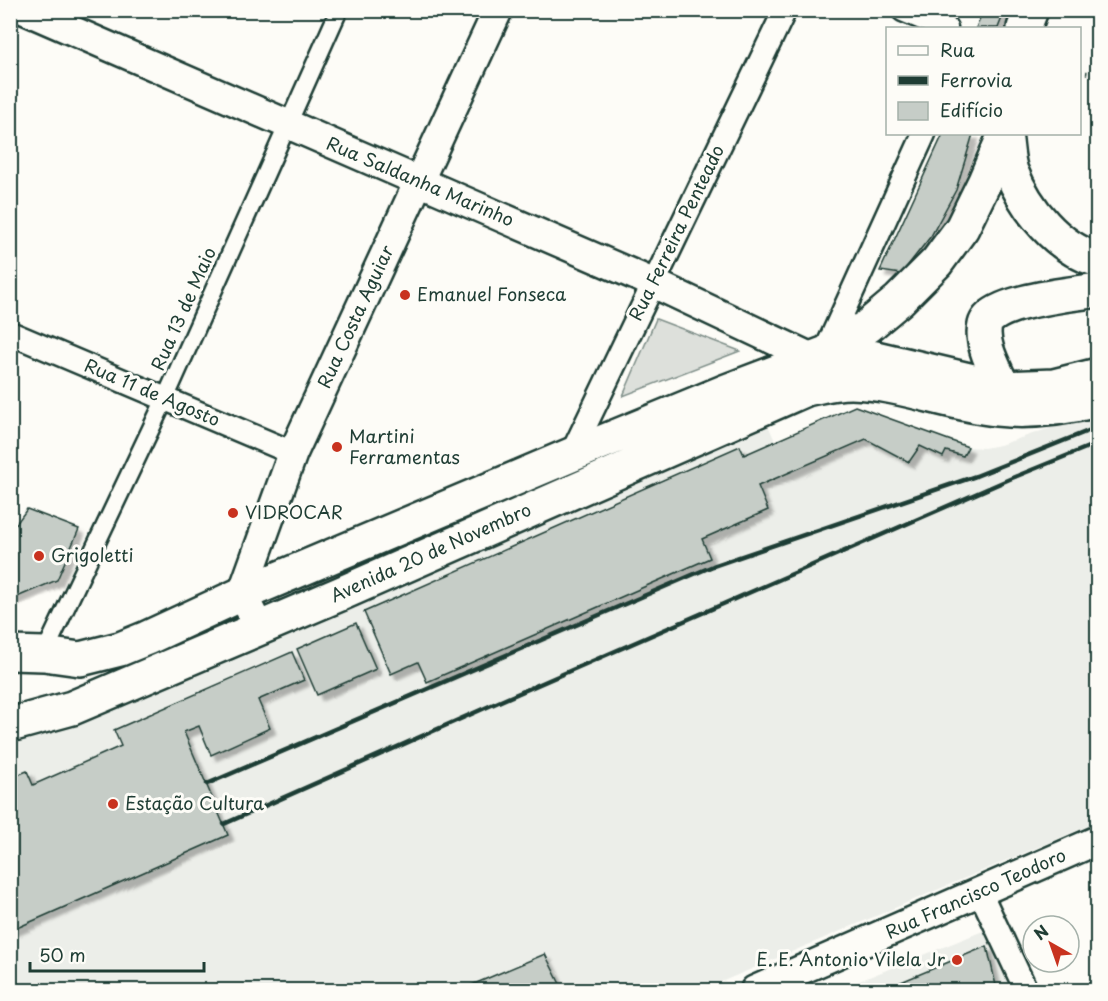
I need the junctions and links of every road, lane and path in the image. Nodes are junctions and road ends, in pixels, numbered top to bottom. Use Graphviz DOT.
graph roads {
  1 [pos="25,10"];
  2 [pos="339,10"];
  3 [pos="498,10"];
  4 [pos="785,10"];
  5 [pos="903,10"];
  6 [pos="1031,10"];
  7 [pos="944,27"];
  8 [pos="1024,27"];
  9 [pos="1081,72"];
  10 [pos="1098,74"];
  11 [pos="287,125"];
  12 [pos="924,135"];
  13 [pos="1005,135"];
  14 [pos="1005,135"];
  15 [pos="419,182"];
  16 [pos="1098,260"];
  17 [pos="653,283"];
  18 [pos="1098,290"];
  19 [pos="10,333"];
  20 [pos="822,355"];
  21 [pos="1098,375"];
  22 [pos="1003,388"];
  23 [pos="165,399"];
  24 [pos="1098,400"];
  25 [pos="293,453"];
  26 [pos="571,455"];
  27 [pos="242,594"];
  28 [pos="259,627"];
  29 [pos="10,653"];
  30 [pos="44,654"];
  31 [pos="10,725"];
  32 [pos="1098,840"];
  33 [pos="980,892"];
  34 [pos="755,990"];
  35 [pos="1026,990"];
  1 -- 11 [label="street, Rua Saldanha Marinho"];
  2 -- 11 [label="street, Rua 13 de Maio"];
  3 -- 15 [label="street, Rua Costa Aguiar"];
  4 -- 17 [label="street, Rua Ferreira Penteado"];
  5 -- 7 [label="street"];
  6 -- 8 [label="main road"];
  9 -- 10 [label="path"];
  11 -- 15 [label="street, Rua Saldanha Marinho"];
  11 -- 23 [label="street, Rua 13 de Maio"];
  12 -- 20 [label="street"];
  13 -- 20 [label="main road"];
  14 -- 16 [label="main road"];
  15 -- 17 [label="street, Rua Saldanha Marinho"];
  15 -- 25 [label="street, Rua Costa Aguiar"];
  17 -- 20 [label="street, Rua Saldanha Marinho"];
  17 -- 26 [label="street, Rua Ferreira Penteado"];
  18 -- 22 [label="main road"];
  19 -- 23 [label="street, Rua 11 de Agosto"];
  20 -- 22 [label="main road"];
  20 -- 26 [label="main road, Avenida 20 de Novembro"];
  21 -- 22 [label="main road"];
  23 -- 25 [label="street, Rua 11 de Agosto"];
  23 -- 30 [label="street, Rua 13 de Maio"];
  24 -- 28 [label="main road, Avenida 20 de Novembro"];
  25 -- 27 [label="street, Rua Costa Aguiar"];
  26 -- 27 [label="main road, Avenida 20 de Novembro"];
  27 -- 28 [label="street"];
  27 -- 30 [label="main road, Avenida 20 de Novembro"];
  28 -- 31 [label="main road, Avenida 20 de Novembro"];
  29 -- 30 [label="main road, Avenida 20 de Novembro"];
  32 -- 33 [label="street, Rua Francisco Teodoro"];
  33 -- 34 [label="street, Rua Francisco Teodoro"];
  33 -- 35 [label="street"];
}
